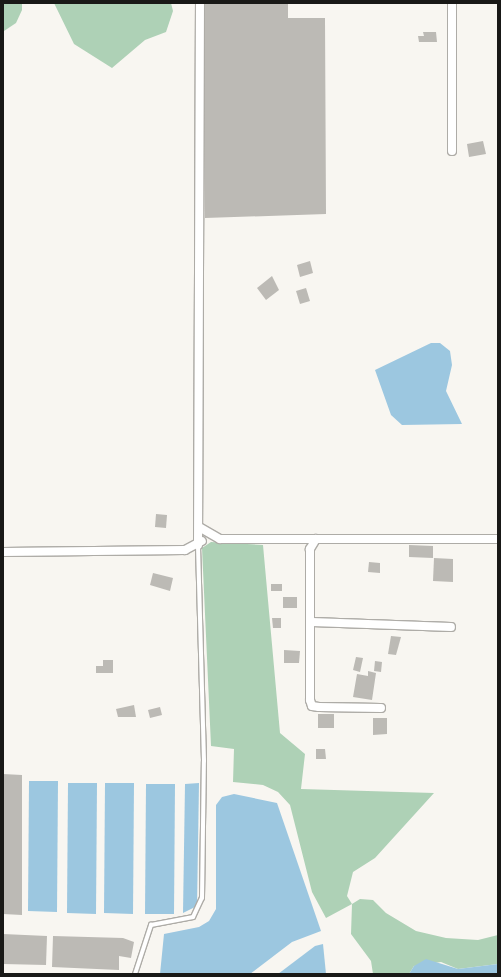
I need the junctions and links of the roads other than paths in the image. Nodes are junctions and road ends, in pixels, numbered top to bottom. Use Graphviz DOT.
graph roads {
  1 [pos="200,3"];
  2 [pos="452,3"];
  3 [pos="452,151"];
  4 [pos="199,527"];
  5 [pos="208,535"];
  6 [pos="298,539"];
  7 [pos="316,539"];
  8 [pos="498,539"];
  9 [pos="198,545"];
  10 [pos="310,549"];
  11 [pos="3,552"];
  12 [pos="312,622"];
  13 [pos="451,627"];
  14 [pos="381,708"];
  15 [pos="135,974"];
  1 -- 4 [label="street"];
  2 -- 3 [label="street"];
  4 -- 5 [label="street"];
  4 -- 9 [label="street"];
  5 -- 6 [label="street"];
  5 -- 9 [label="street"];
  6 -- 7 [label="street"];
  6 -- 10 [label="street"];
  7 -- 8 [label="street"];
  7 -- 10 [label="street"];
  9 -- 11 [label="street"];
  9 -- 15 [label="lane"];
  10 -- 12 [label="street"];
  12 -- 13 [label="street"];
  12 -- 14 [label="street"];
}
